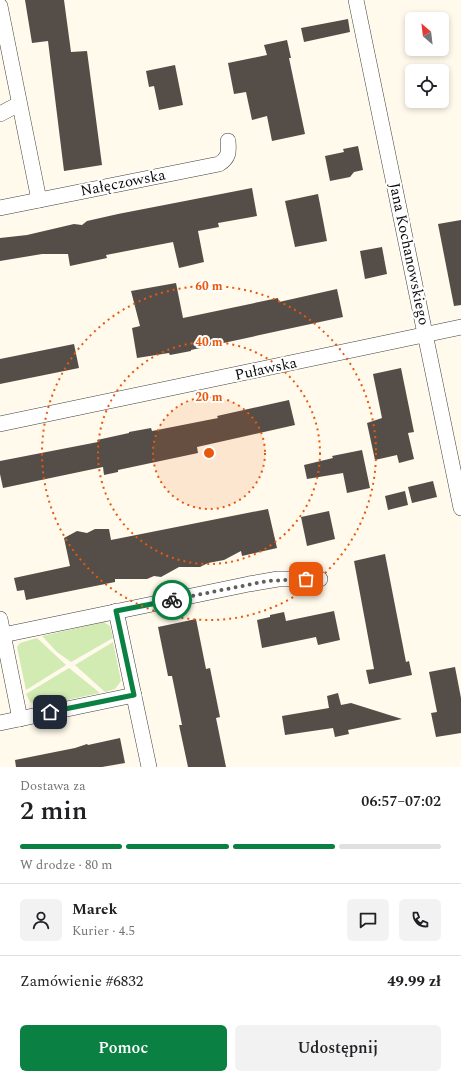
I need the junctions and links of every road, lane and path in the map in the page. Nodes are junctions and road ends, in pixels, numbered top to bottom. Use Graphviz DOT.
graph roads {
  1 [pos="356,0"];
  2 [pos="0,6"];
  3 [pos="19,104"];
  4 [pos="0,114"];
  5 [pos="228,141"];
  6 [pos="39,200"];
  7 [pos="0,208"];
  8 [pos="461,328"];
  9 [pos="425,335"];
  10 [pos="0,424"];
  11 [pos="461,508"];
  12 [pos="320,578"];
  13 [pos="116,611"];
  14 [pos="0,619"];
  15 [pos="4,635"];
  16 [pos="134,695"];
  17 [pos="20,719"];
  18 [pos="0,723"];
  19 [pos="149,767"];
  1 -- 9 [label="street, Jana Kochanowskiego"];
  2 -- 3 [label="street"];
  3 -- 4 [label="street"];
  3 -- 6 [label="street"];
  5 -- 6 [label="street, Nałęczowska"];
  6 -- 7 [label="street, Nałęczowska"];
  8 -- 9 [label="street, Puławska"];
  9 -- 10 [label="street, Puławska"];
  9 -- 11 [label="street, Jana Kochanowskiego"];
  12 -- 13 [label="street"];
  13 -- 15 [label="street"];
  13 -- 16 [label="street"];
  14 -- 15 [label="street"];
  15 -- 17 [label="street"];
  16 -- 17 [label="street"];
  16 -- 19 [label="street"];
  17 -- 18 [label="street"];
}
